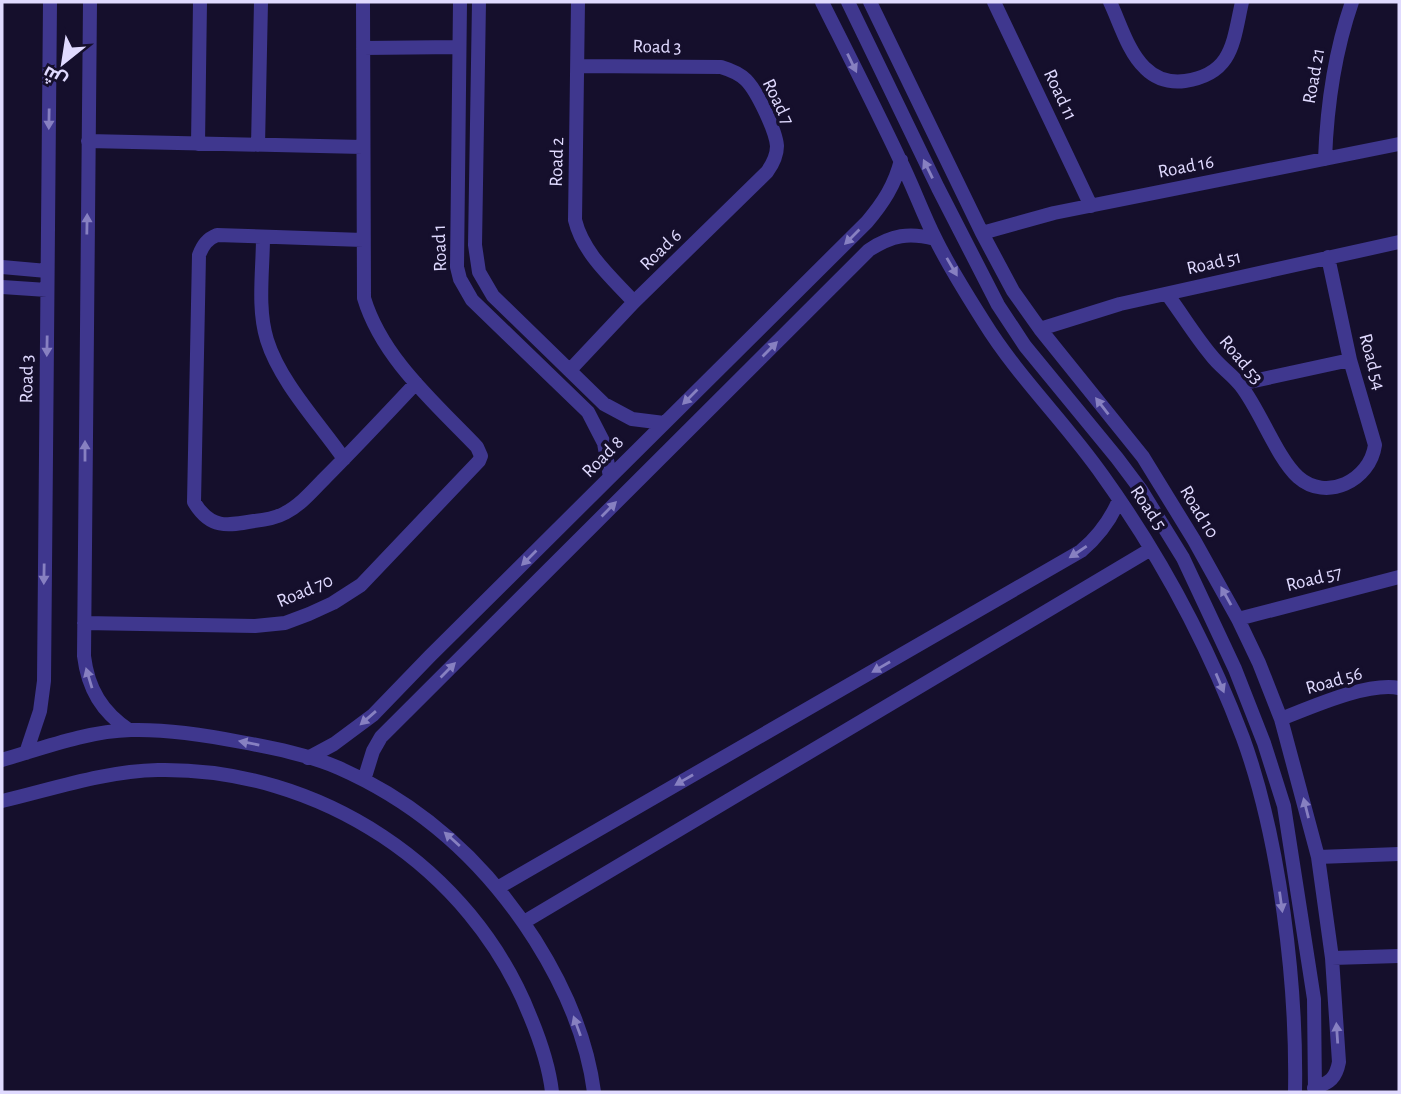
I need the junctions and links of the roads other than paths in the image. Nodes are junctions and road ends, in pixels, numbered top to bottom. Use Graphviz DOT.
graph roads {
  1 [pos="50,2"];
  2 [pos="90,2"];
  3 [pos="200,2"];
  4 [pos="261,2"];
  5 [pos="363,2"];
  6 [pos="460,2"];
  7 [pos="479,2"];
  8 [pos="578,2"];
  9 [pos="822,2"];
  10 [pos="848,2"];
  11 [pos="870,2"];
  12 [pos="994,2"];
  13 [pos="1110,2"];
  14 [pos="1241,2"];
  15 [pos="1352,2"];
  16 [pos="459,47"];
  17 [pos="363,48"];
  18 [pos="579,66"];
  19 [pos="734,71"];
  20 [pos="88,141"];
  21 [pos="198,144"];
  22 [pos="1399,144"];
  23 [pos="258,145"];
  24 [pos="363,148"];
  25 [pos="775,156"];
  26 [pos="1325,159"];
  27 [pos="901,160"];
  28 [pos="1091,206"];
  29 [pos="982,233"];
  30 [pos="263,237"];
  31 [pos="935,239"];
  32 [pos="363,240"];
  33 [pos="1399,242"];
  34 [pos="1328,257"];
  35 [pos="2,267"];
  36 [pos="47,271"];
  37 [pos="2,287"];
  38 [pos="47,290"];
  39 [pos="1167,294"];
  40 [pos="634,302"];
  41 [pos="1040,329"];
  42 [pos="1025,346"];
  43 [pos="1008,355"];
  44 [pos="1350,360"];
  45 [pos="570,370"];
  46 [pos="416,383"];
  47 [pos="1240,384"];
  48 [pos="664,423"];
  49 [pos="344,459"];
  50 [pos="610,477"];
  51 [pos="1308,484"];
  52 [pos="1119,500"];
  53 [pos="1151,549"];
  54 [pos="1399,577"];
  55 [pos="1238,619"];
  56 [pos="84,624"];
  57 [pos="1399,688"];
  58 [pos="1281,719"];
  59 [pos="129,730"];
  60 [pos="26,754"];
  61 [pos="308,758"];
  62 [pos="2,760"];
  63 [pos="363,780"];
  64 [pos="2,801"];
  65 [pos="1399,854"];
  66 [pos="1318,856"];
  67 [pos="499,887"];
  68 [pos="524,922"];
  69 [pos="1399,956"];
  70 [pos="1332,958"];
  71 [pos="1314,1090"];
  72 [pos="552,1092"];
  73 [pos="594,1092"];
  74 [pos="1295,1092"];
  1 -- 36 [label="street, Road 3, one-way"];
  2 -- 20 [label="street"];
  3 -- 21 [label="street"];
  4 -- 23 [label="street"];
  5 -- 17 [label="street"];
  6 -- 16 [label="street, Road 1"];
  7 -- 45 [label="street, Road 1"];
  8 -- 18 [label="street, Road 2"];
  9 -- 27 [label="street, Road 5, one-way"];
  42 -- 10 [label="street, Road 5, one-way"];
  11 -- 29 [label="street, Road 10"];
  12 -- 28 [label="street, Road 11"];
  13 -- 14 [label="street"];
  15 -- 26 [label="street, Road 21"];
  16 -- 17 [label="street"];
  16 -- 50 [label="street, Road 1"];
  17 -- 24 [label="street"];
  18 -- 19 [label="street, Road 3"];
  18 -- 40 [label="street, Road 2"];
  19 -- 25 [label="street, Road 7"];
  20 -- 21 [label="street"];
  56 -- 20 [label="street, one-way"];
  21 -- 23 [label="street"];
  22 -- 26 [label="street, Road 16"];
  23 -- 24 [label="street"];
  24 -- 32 [label="street"];
  25 -- 40 [label="street, Road 6"];
  26 -- 28 [label="street, Road 16"];
  27 -- 31 [label="street, Road 5"];
  27 -- 48 [label="street, Road 8, one-way"];
  28 -- 29 [label="street, Road 16"];
  29 -- 41 [label="street, Road 10"];
  30 -- 32 [label="street"];
  30 -- 49 [label="street"];
  30 -- 49 [label="street"];
  31 -- 43 [label="street, Road 5, one-way"];
  63 -- 31 [label="street, one-way"];
  32 -- 46 [label="street"];
  33 -- 34 [label="street, Road 51"];
  34 -- 39 [label="street, Road 51"];
  34 -- 44 [label="street, Road 54"];
  35 -- 36 [label="street"];
  36 -- 38 [label="street, Road 3"];
  37 -- 38 [label="street"];
  38 -- 60 [label="street, Road 3, one-way"];
  39 -- 41 [label="street, Road 51"];
  39 -- 47 [label="street, Road 53"];
  40 -- 45 [label="street, Road 6"];
  55 -- 41 [label="street, Road 10, one-way"];
  42 -- 43 [label="street"];
  42 -- 71 [label="street, Road 5"];
  43 -- 52 [label="street, Road 5"];
  44 -- 47 [label="street"];
  44 -- 51 [label="street, Road 54"];
  45 -- 48 [label="street, Road 1"];
  46 -- 49 [label="street"];
  46 -- 56 [label="street, Road 70"];
  47 -- 51 [label="street, Road 53"];
  48 -- 50 [label="street, Road 8"];
  50 -- 61 [label="street, Road 8, one-way"];
  52 -- 53 [label="street, Road 5"];
  52 -- 67 [label="street, one-way"];
  53 -- 68 [label="street"];
  53 -- 74 [label="street, Road 5, one-way"];
  54 -- 55 [label="street, Road 57"];
  55 -- 58 [label="street, Road 10"];
  59 -- 56 [label="street, one-way"];
  57 -- 58 [label="street, Road 56"];
  66 -- 58 [label="street, Road 10, one-way"];
  59 -- 60 [label="street"];
  61 -- 59 [label="street, one-way"];
  60 -- 62 [label="street"];
  61 -- 63 [label="street"];
  67 -- 63 [label="street, one-way"];
  64 -- 72 [label="street"];
  65 -- 66 [label="street"];
  66 -- 70 [label="street, Road 10"];
  67 -- 68 [label="street"];
  73 -- 68 [label="street, one-way"];
  69 -- 70 [label="street"];
  71 -- 70 [label="street, Road 10, one-way"];
}
